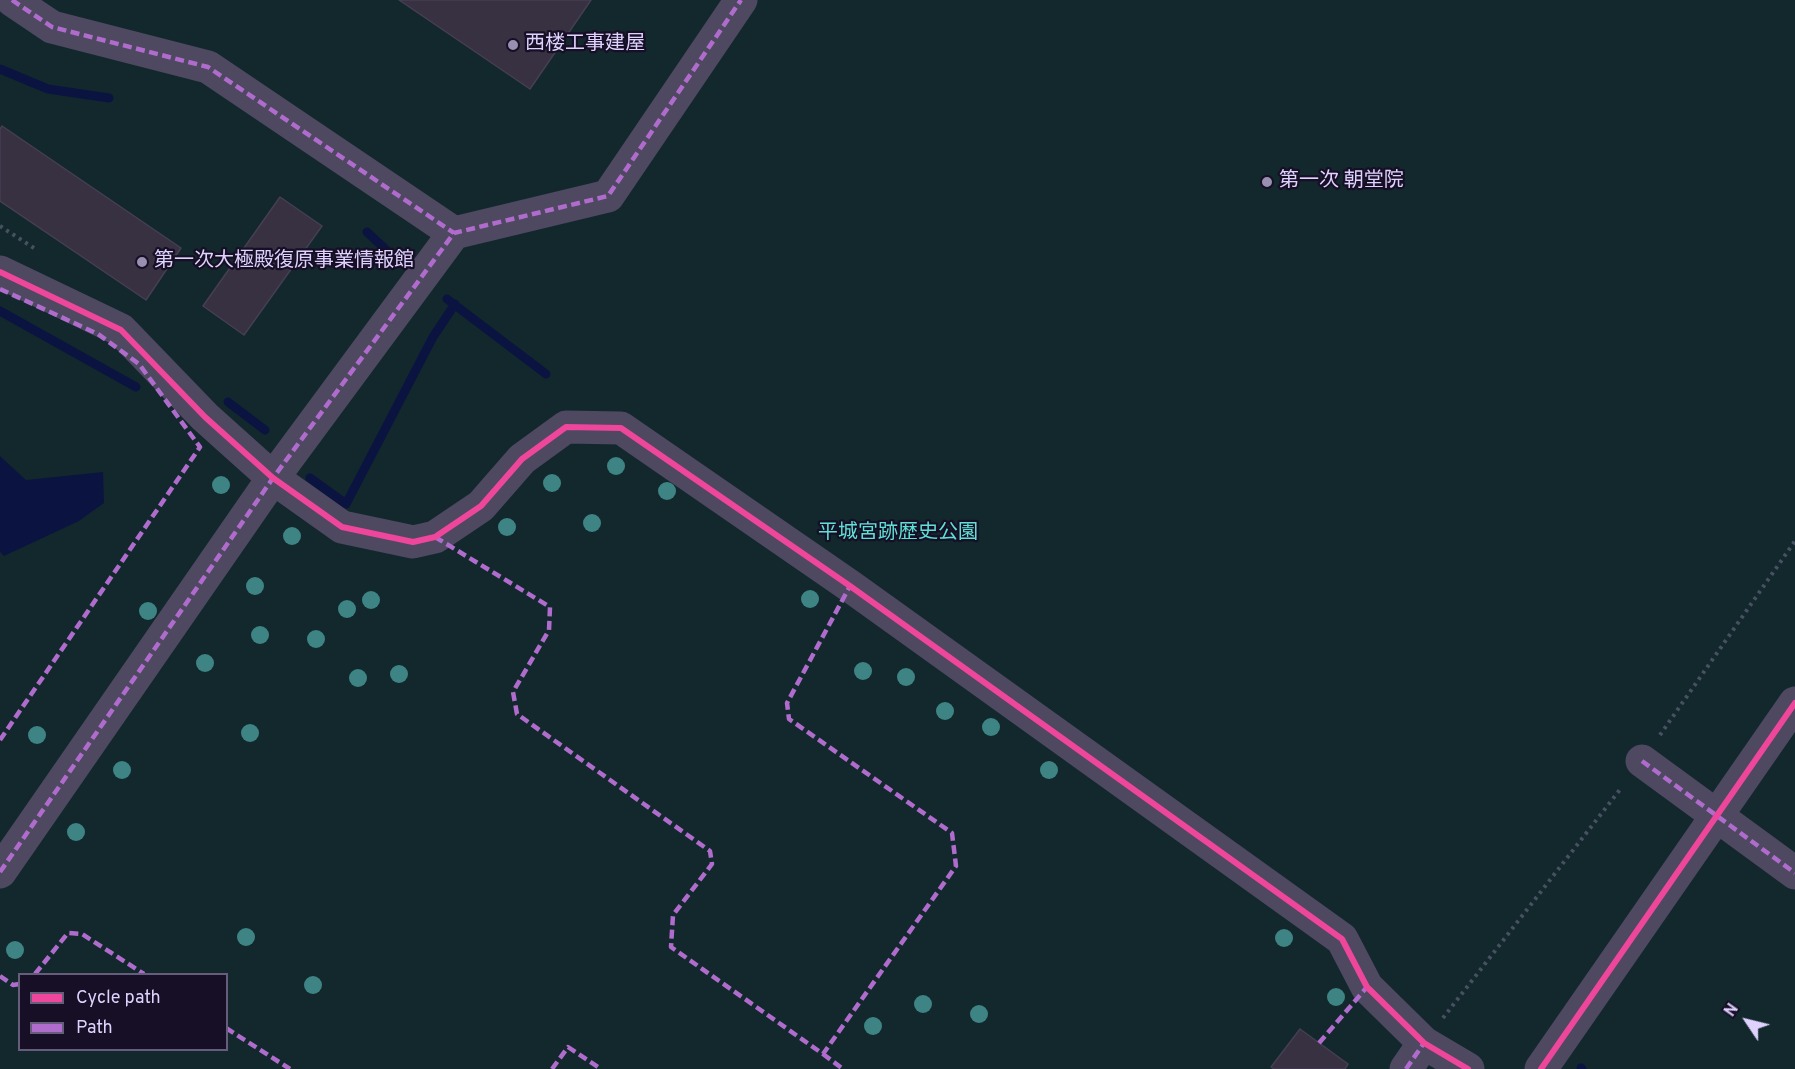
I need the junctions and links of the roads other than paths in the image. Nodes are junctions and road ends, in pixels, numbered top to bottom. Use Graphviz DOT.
graph roads {
  1 [pos="12,0"];
  2 [pos="741,0"];
  3 [pos="454,232"];
  4 [pos="0,272"];
  5 [pos="273,478"];
  6 [pos="1795,704"];
  7 [pos="1642,761"];
  8 [pos="1717,815"];
  9 [pos="0,872"];
  10 [pos="1795,873"];
  11 [pos="1415,1056"];
  12 [pos="1468,1069"];
  13 [pos="1541,1069"];
  1 -- 3 [label="street"];
  2 -- 3 [label="street"];
  3 -- 5 [label="street"];
  4 -- 5 [label="street"];
  5 -- 9 [label="street"];
  5 -- 11 [label="street"];
  6 -- 8 [label="street"];
  7 -- 8 [label="street"];
  8 -- 10 [label="street"];
  8 -- 13 [label="street"];
  11 -- 12 [label="street"];
}
